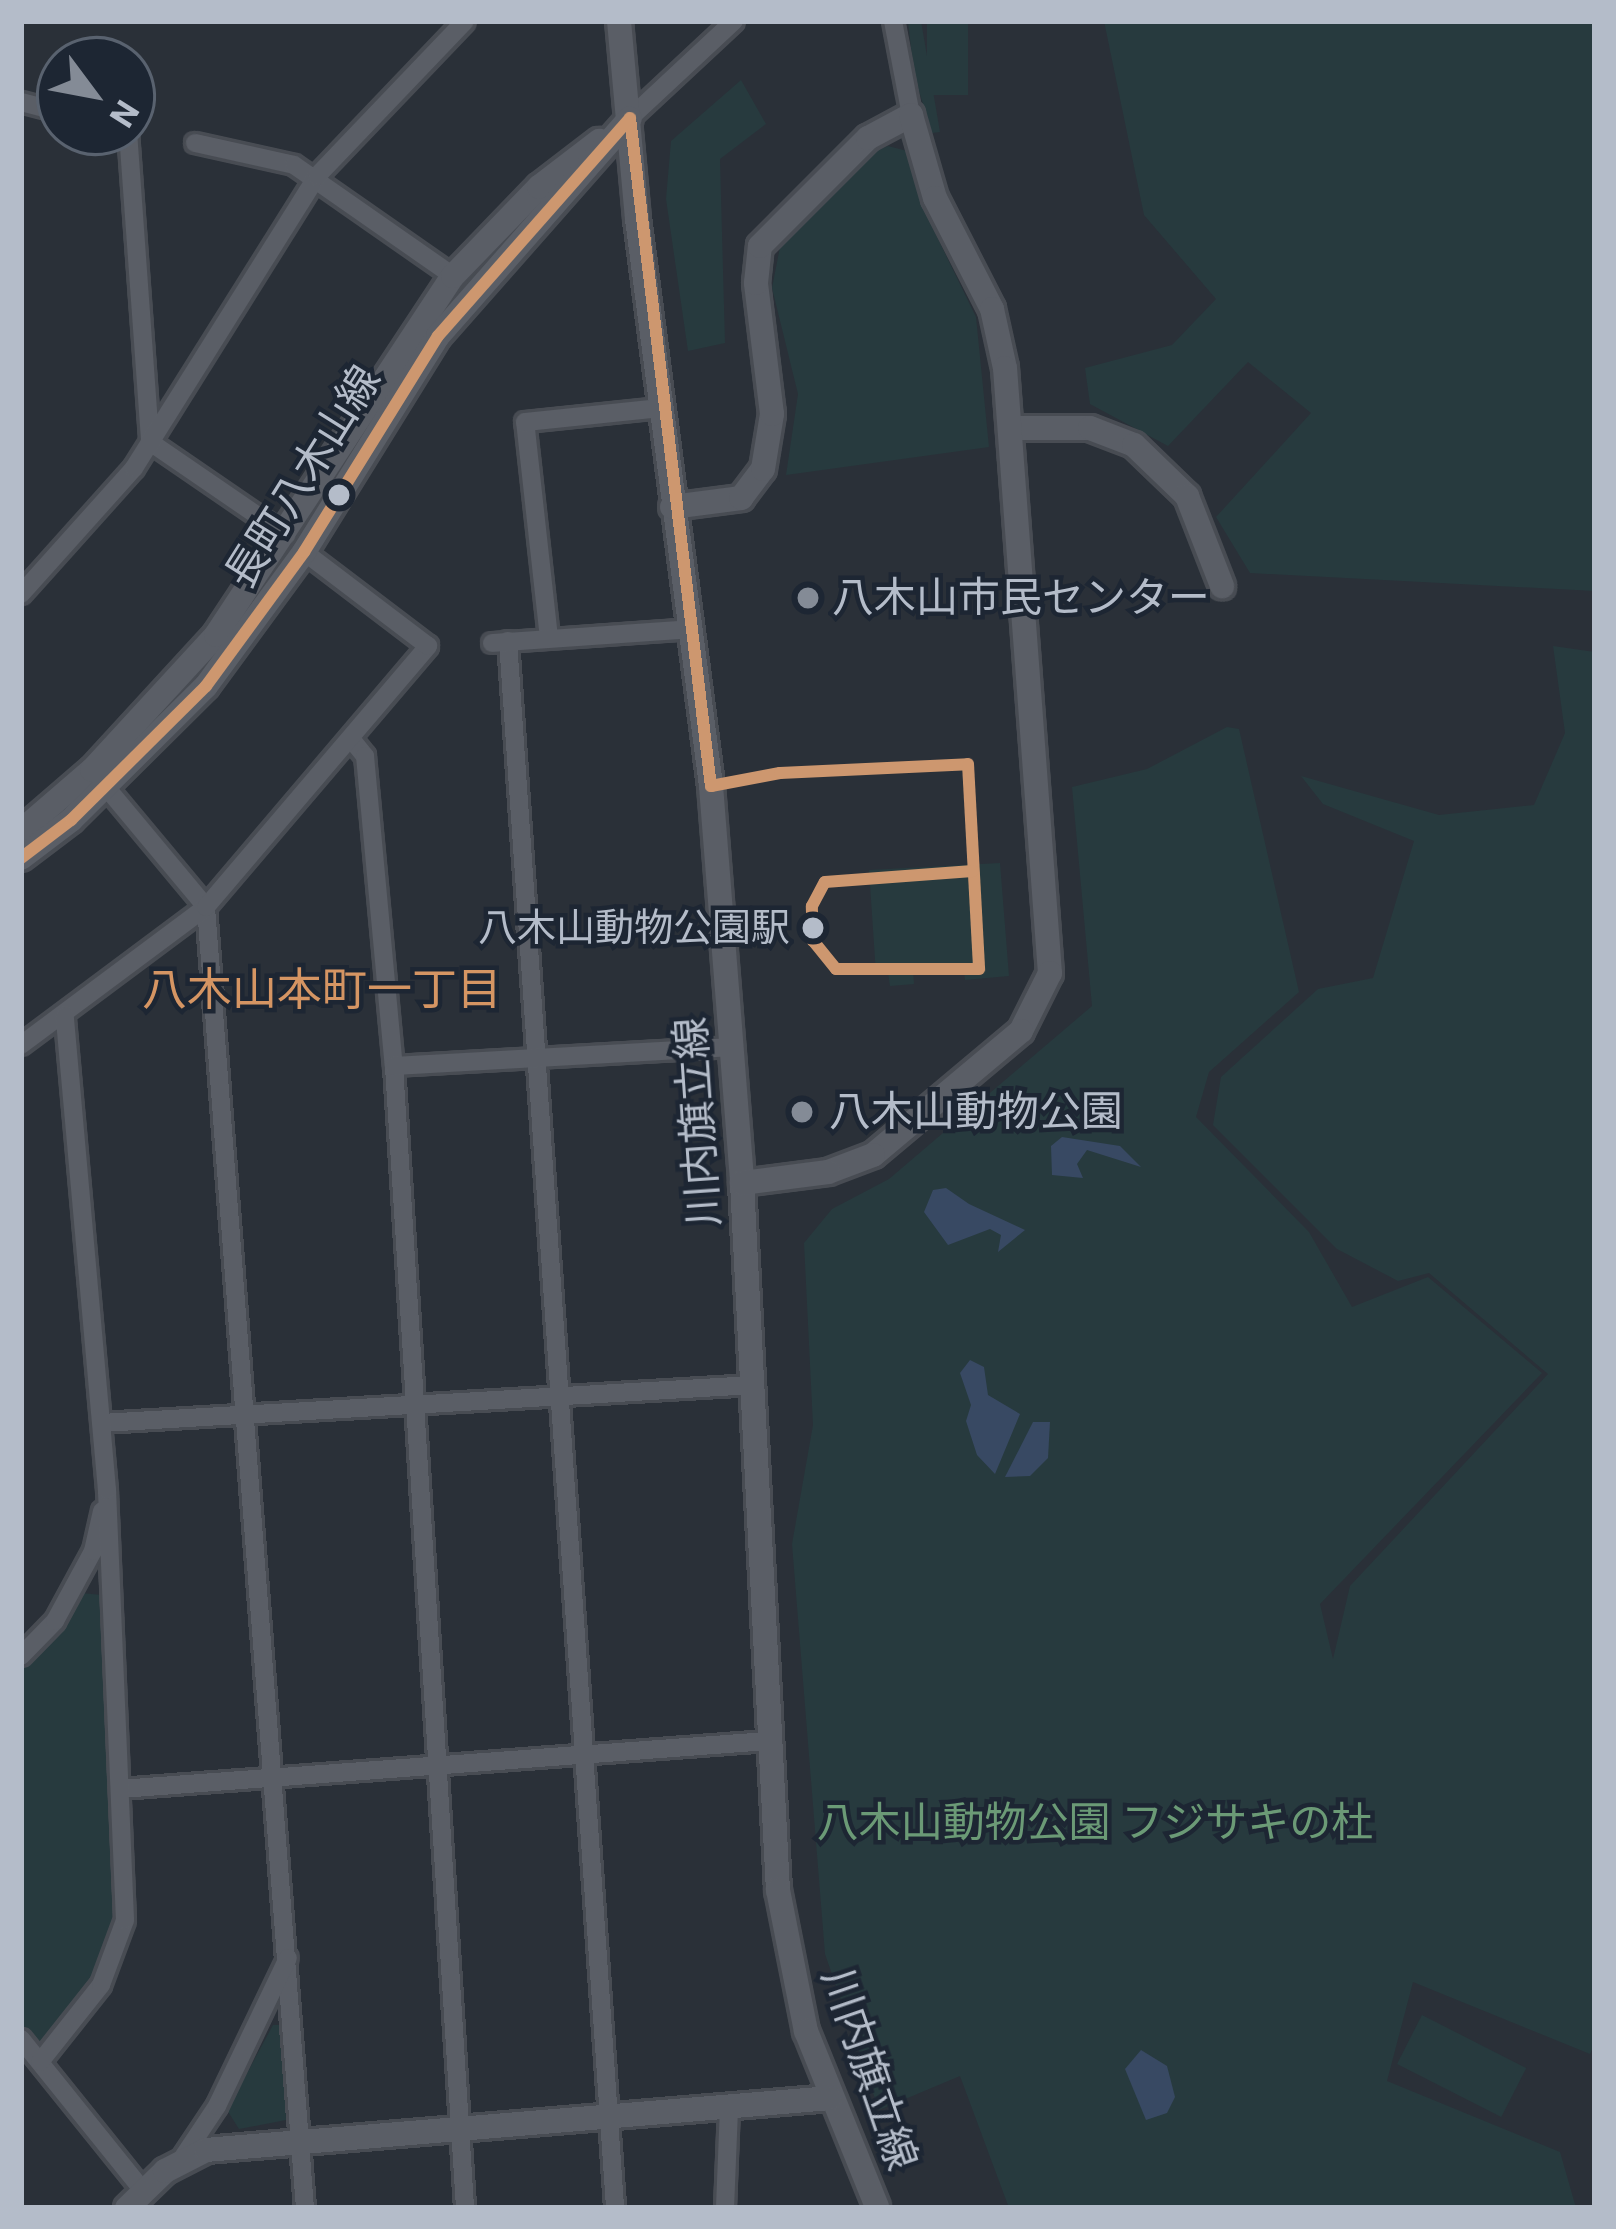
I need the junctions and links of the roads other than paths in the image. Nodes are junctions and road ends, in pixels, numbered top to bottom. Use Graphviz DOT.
graph roads {
  1 [pos="465,21"];
  2 [pos="619,21"];
  3 [pos="734,21"];
  4 [pos="893,21"];
  5 [pos="911,115"];
  6 [pos="630,118"];
  7 [pos="195,143"];
  8 [pos="135,156"];
  9 [pos="316,176"];
  10 [pos="453,276"];
  11 [pos="661,408"];
  12 [pos="1014,428"];
  13 [pos="151,442"];
  14 [pos="672,507"];
  15 [pos="295,543"];
  16 [pos="1222,586"];
  17 [pos="21,594"];
  18 [pos="692,629"];
  19 [pos="549,638"];
  20 [pos="352,740"];
  21 [pos="106,788"];
  22 [pos="21,831"];
  23 [pos="21,858"];
  24 [pos="206,907"];
  25 [pos="65,1016"];
  26 [pos="21,1045"];
  27 [pos="732,1047"];
  28 [pos="538,1062"];
  29 [pos="394,1066"];
  30 [pos="742,1183"];
  31 [pos="753,1385"];
  32 [pos="563,1395"];
  33 [pos="415,1405"];
  34 [pos="248,1412"];
  35 [pos="102,1423"];
  36 [pos="107,1490"];
  37 [pos="21,1656"];
  38 [pos="768,1741"];
  39 [pos="587,1755"];
  40 [pos="435,1766"];
  41 [pos="274,1777"];
  42 [pos="120,1789"];
  43 [pos="289,1957"];
  44 [pos="21,2039"];
  45 [pos="40,2062"];
  46 [pos="830,2098"];
  47 [pos="729,2109"];
  48 [pos="612,2119"];
  49 [pos="462,2128"];
  50 [pos="304,2140"];
  51 [pos="181,2160"];
  52 [pos="135,2199"];
  53 [pos="305,2208"];
  54 [pos="466,2208"];
  55 [pos="615,2208"];
  56 [pos="725,2208"];
  57 [pos="878,2208"];
  1 -- 9 [label="street"];
  2 -- 6 [label="street, 川内旗立線"];
  3 -- 6 [label="street"];
  4 -- 5 [label="street"];
  5 -- 12 [label="street"];
  5 -- 14 [label="street"];
  6 -- 10 [label="street"];
  6 -- 11 [label="street, 川内旗立線"];
  6 -- 15 [label="street, 長町八木山線"];
  7 -- 9 [label="street"];
  8 -- 13 [label="street"];
  9 -- 10 [label="street"];
  9 -- 13 [label="street"];
  10 -- 15 [label="street"];
  11 -- 14 [label="street, 川内旗立線"];
  11 -- 19 [label="street"];
  12 -- 16 [label="street"];
  12 -- 30 [label="street"];
  13 -- 15 [label="street"];
  13 -- 17 [label="street"];
  14 -- 18 [label="street, 川内旗立線"];
  15 -- 20 [label="street"];
  15 -- 21 [label="street, 長町八木山線"];
  15 -- 22 [label="street"];
  18 -- 19 [label="street"];
  18 -- 27 [label="street, 川内旗立線"];
  19 -- 28 [label="street"];
  20 -- 24 [label="street"];
  20 -- 29 [label="street"];
  21 -- 23 [label="street, 長町八木山線"];
  21 -- 24 [label="street"];
  24 -- 25 [label="street"];
  24 -- 34 [label="street"];
  25 -- 26 [label="street"];
  25 -- 35 [label="street"];
  27 -- 28 [label="street"];
  27 -- 30 [label="street, 川内旗立線"];
  28 -- 29 [label="street"];
  28 -- 32 [label="street"];
  29 -- 33 [label="street"];
  30 -- 31 [label="street, 川内旗立線"];
  31 -- 32 [label="street"];
  31 -- 38 [label="street, 川内旗立線"];
  32 -- 33 [label="street"];
  32 -- 39 [label="street"];
  33 -- 34 [label="street"];
  33 -- 40 [label="street"];
  34 -- 35 [label="street"];
  34 -- 41 [label="street"];
  35 -- 36 [label="street"];
  36 -- 37 [label="street"];
  36 -- 42 [label="street"];
  38 -- 39 [label="street"];
  38 -- 46 [label="street, 川内旗立線"];
  39 -- 40 [label="street"];
  39 -- 48 [label="street"];
  40 -- 41 [label="street"];
  40 -- 49 [label="street"];
  41 -- 42 [label="street"];
  41 -- 43 [label="street"];
  42 -- 45 [label="street"];
  43 -- 50 [label="street"];
  43 -- 51 [label="street"];
  44 -- 45 [label="street"];
  45 -- 52 [label="street"];
  46 -- 47 [label="street"];
  46 -- 57 [label="street, 川内旗立線"];
  47 -- 48 [label="street"];
  47 -- 56 [label="street"];
  48 -- 49 [label="street"];
  48 -- 55 [label="street"];
  49 -- 50 [label="street"];
  49 -- 54 [label="street"];
  50 -- 51 [label="street"];
  50 -- 53 [label="street"];
  51 -- 52 [label="street"];
}
